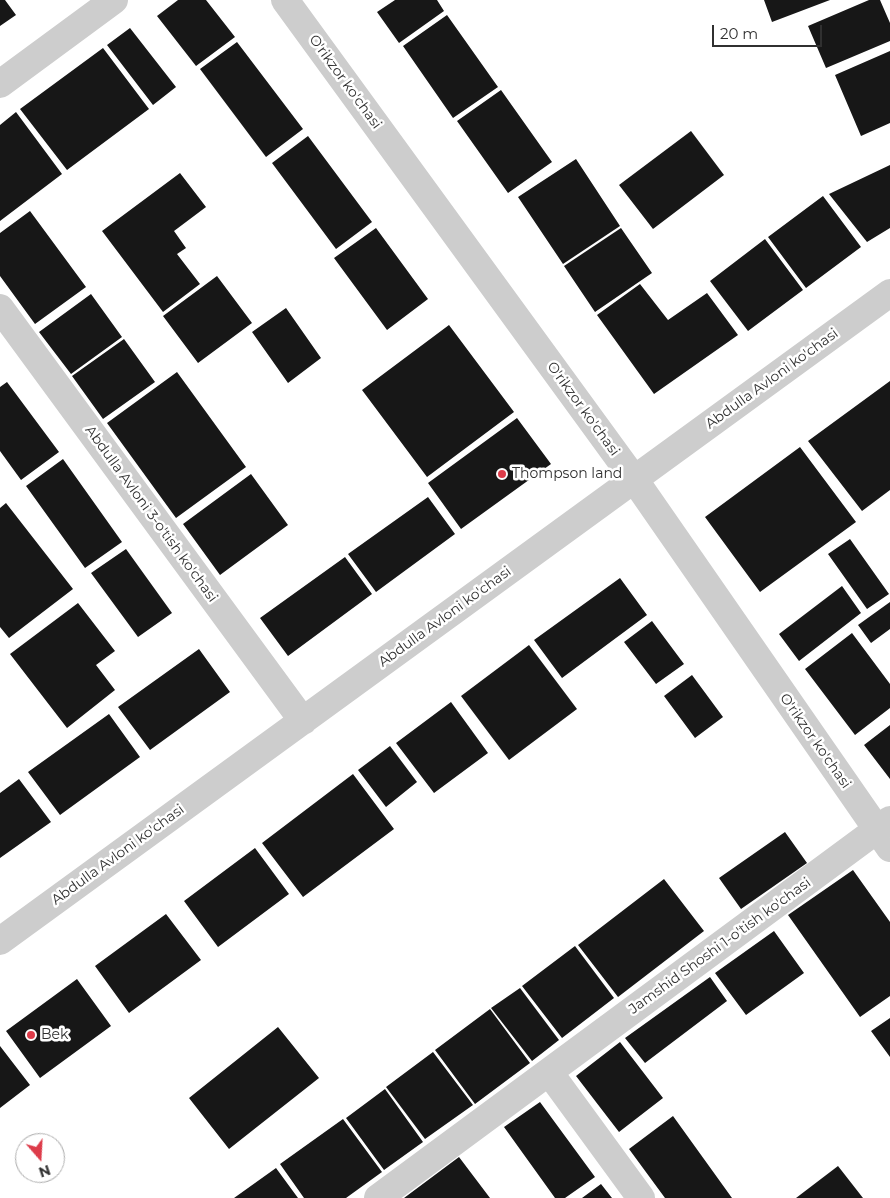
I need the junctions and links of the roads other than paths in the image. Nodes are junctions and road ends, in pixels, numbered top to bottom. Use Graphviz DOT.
graph roads {
  1 [pos="114,0"];
  2 [pos="285,0"];
  3 [pos="0,84"];
  4 [pos="890,293"];
  5 [pos="0,308"];
  6 [pos="634,479"];
  7 [pos="303,721"];
  8 [pos="886,833"];
  9 [pos="0,941"];
  10 [pos="550,1072"];
  11 [pos="378,1198"];
  12 [pos="641,1198"];
  1 -- 3 [label="street"];
  2 -- 6 [label="street, O'rikzor ko'chasi"];
  4 -- 6 [label="street, Abdulla Avloni ko'chasi"];
  5 -- 7 [label="street, Abdulla Avloni 3-o'tish ko'chasi"];
  6 -- 7 [label="street, Abdulla Avloni ko'chasi"];
  6 -- 8 [label="street, O'rikzor ko'chasi"];
  7 -- 9 [label="street, Abdulla Avloni ko'chasi"];
  8 -- 10 [label="street, Jamshid Shoshi 1-o'tish ko'chasi"];
  10 -- 11 [label="street, Jamshid Shoshi 1-o'tish ko'chasi"];
  10 -- 12 [label="street"];
}
